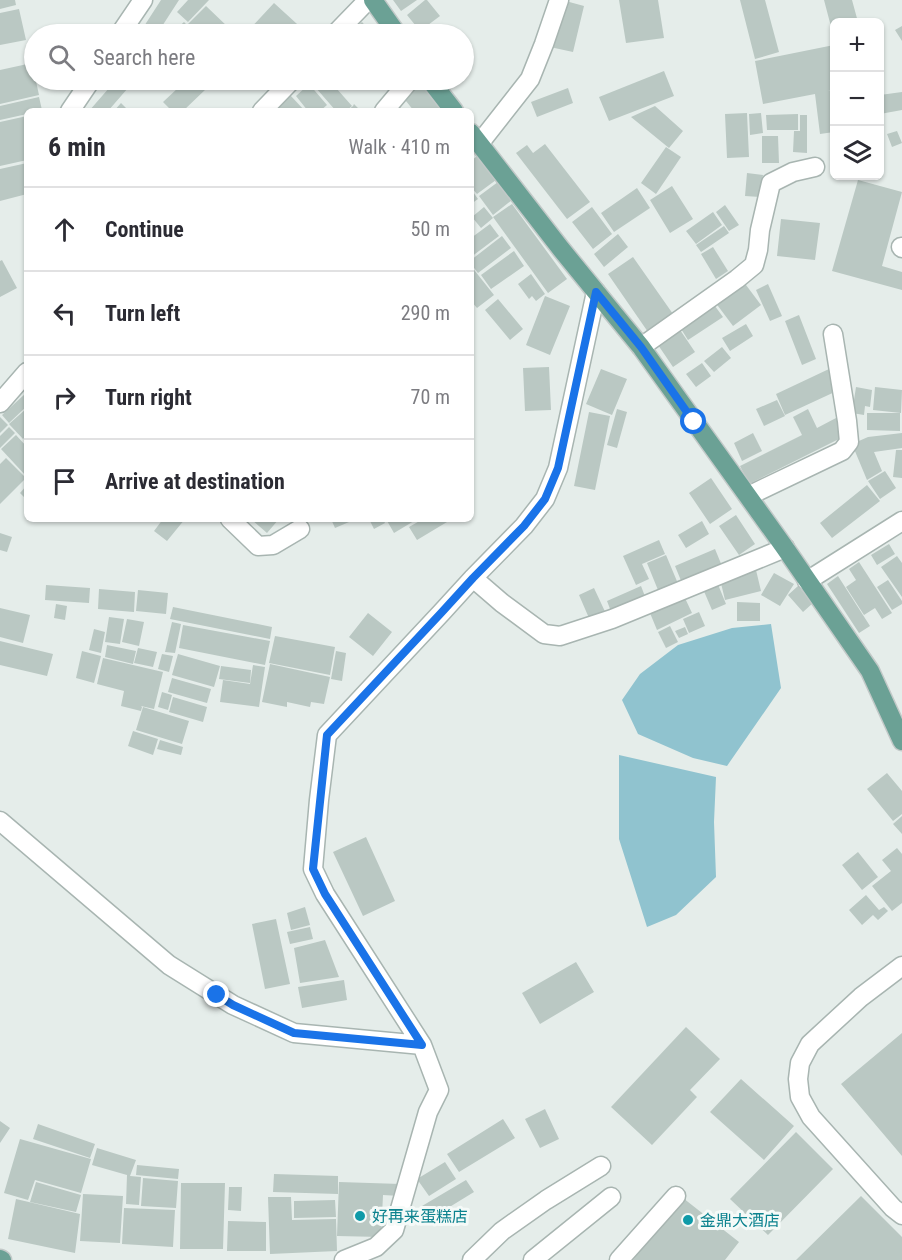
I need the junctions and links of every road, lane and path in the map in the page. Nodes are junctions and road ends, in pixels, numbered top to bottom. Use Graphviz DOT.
graph roads {
  1 [pos="143,0"];
  2 [pos="368,0"];
  3 [pos="373,0"];
  4 [pos="559,0"];
  5 [pos="127,24"];
  6 [pos="345,24"];
  7 [pos="390,24"];
  8 [pos="84,90"];
  9 [pos="282,90"];
  10 [pos="402,90"];
  11 [pos="438,90"];
  12 [pos="72,108"];
  13 [pos="265,108"];
  14 [pos="387,108"];
  15 [pos="452,108"];
  16 [pos="475,138"];
  17 [pos="815,167"];
  18 [pos="596,292"];
  19 [pos="833,334"];
  20 [pos="641,347"];
  21 [pos="24,375"];
  22 [pos="0,403"];
  23 [pos="748,496"];
  24 [pos="902,521"];
  25 [pos="233,522"];
  26 [pos="300,529"];
  27 [pos="785,549"];
  28 [pos="473,578"];
  29 [pos="807,581"];
  30 [pos="902,741"];
  31 [pos="0,822"];
  32 [pos="902,966"];
  33 [pos="422,1045"];
  34 [pos="601,1166"];
  35 [pos="676,1196"];
  36 [pos="611,1197"];
  37 [pos="902,1215"];
  38 [pos="344,1260"];
  39 [pos="472,1260"];
  40 [pos="533,1260"];
  41 [pos="619,1260"];
  1 -- 5 [label="street"];
  2 -- 6 [label="street"];
  3 -- 7 [label="main road"];
  4 -- 16 [label="street"];
  8 -- 12 [label="street"];
  9 -- 13 [label="street"];
  10 -- 14 [label="street"];
  11 -- 15 [label="main road"];
  16 -- 18 [label="main road"];
  17 -- 20 [label="street"];
  18 -- 20 [label="main road"];
  18 -- 28 [label="street"];
  19 -- 23 [label="street"];
  20 -- 23 [label="main road"];
  21 -- 22 [label="street"];
  23 -- 27 [label="main road"];
  24 -- 29 [label="street"];
  25 -- 26 [label="street"];
  27 -- 28 [label="street"];
  27 -- 29 [label="main road"];
  28 -- 33 [label="street"];
  29 -- 30 [label="main road"];
  31 -- 33 [label="street"];
  32 -- 37 [label="street"];
  33 -- 38 [label="street"];
  34 -- 39 [label="street"];
  35 -- 41 [label="street"];
  36 -- 40 [label="street"];
}
